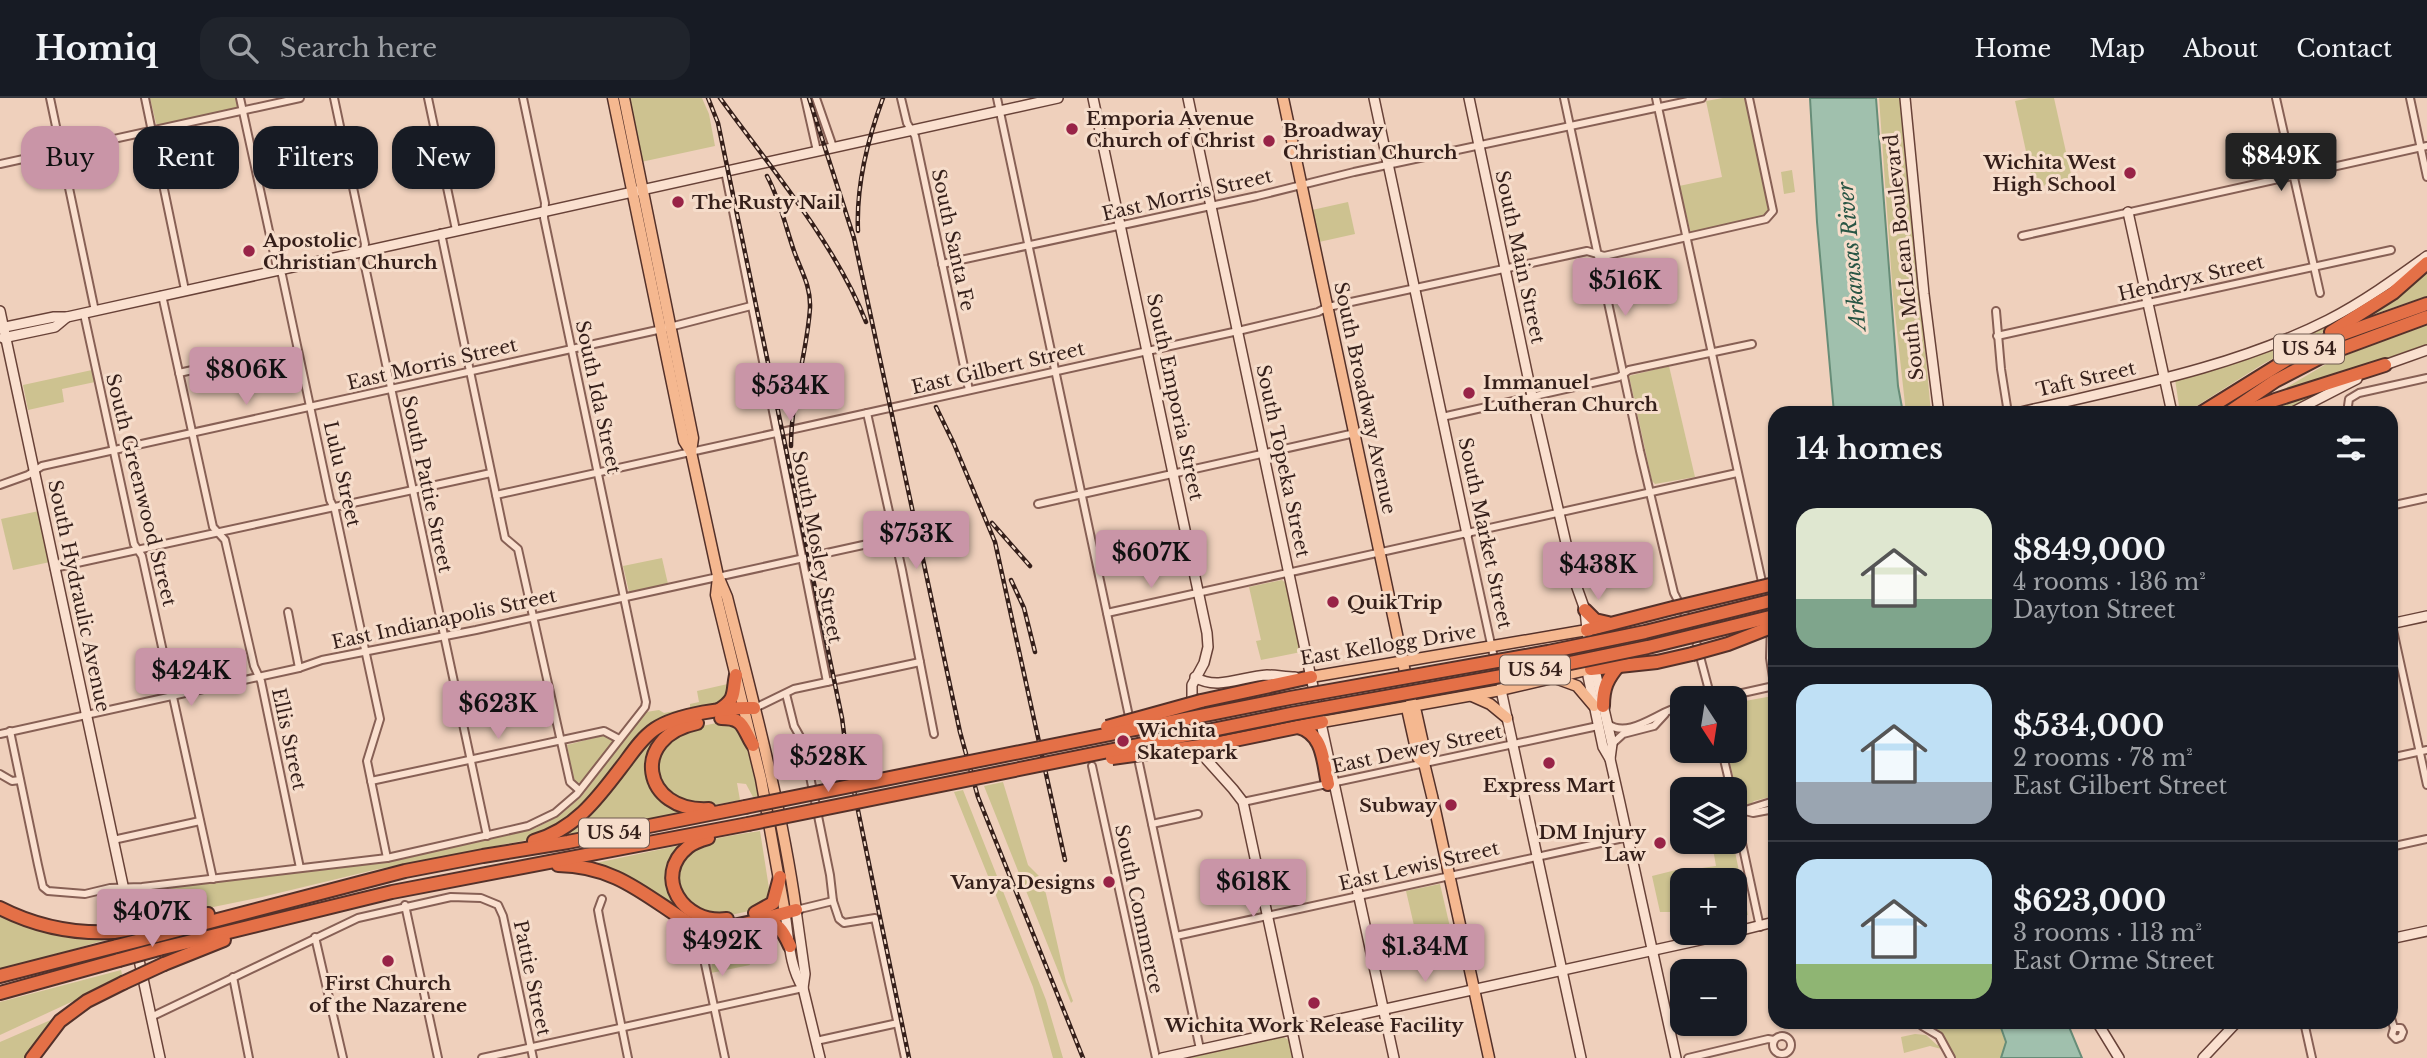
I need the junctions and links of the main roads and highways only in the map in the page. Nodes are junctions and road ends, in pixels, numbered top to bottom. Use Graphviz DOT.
graph roads {
  1 [pos="613,98"];
  2 [pos="624,98"];
  3 [pos="1283,98"];
  4 [pos="638,190"];
  5 [pos="2427,263"];
  6 [pos="2427,304"];
  7 [pos="2427,317"];
  8 [pos="2288,359"];
  9 [pos="2385,365"];
  10 [pos="2212,406"];
  11 [pos="2239,406"];
  12 [pos="2260,406"];
  13 [pos="718,576"];
  14 [pos="1768,585"];
  15 [pos="1768,601"];
  16 [pos="1585,610"];
  17 [pos="1768,617"];
  18 [pos="1615,623"];
  19 [pos="1768,628"];
  20 [pos="1587,630"];
  21 [pos="1403,663"];
  22 [pos="1619,665"];
  23 [pos="1591,669"];
  24 [pos="736,675"];
  25 [pos="1311,677"];
  26 [pos="1551,677"];
  27 [pos="1468,695"];
  28 [pos="1412,705"];
  29 [pos="1599,706"];
  30 [pos="748,709"];
  31 [pos="720,714"];
  32 [pos="1507,718"];
  33 [pos="1322,722"];
  34 [pos="1298,727"];
  35 [pos="753,745"];
  36 [pos="1027,751"];
  37 [pos="1028,768"];
  38 [pos="1332,783"];
  39 [pos="745,807"];
  40 [pos="748,824"];
  41 [pos="483,856"];
  42 [pos="512,868"];
  43 [pos="780,877"];
  44 [pos="334,905"];
  45 [pos="0,908"];
  46 [pos="789,911"];
  47 [pos="755,913"];
  48 [pos="739,924"];
  49 [pos="157,930"];
  50 [pos="790,946"];
  51 [pos="3,976"];
  52 [pos="4,992"];
  53 [pos="32,1058"];
  54 [pos="1489,1058"];
  1 -- 4 [label="main road"];
  2 -- 4 [label="main road"];
  3 -- 21 [label="main road, South Broadway Avenue"];
  4 -- 13 [label="main road"];
  5 -- 8 [label="highway"];
  6 -- 8 [label="highway, US 54"];
  7 -- 11 [label="highway, US 54"];
  8 -- 10 [label="highway, US 54"];
  9 -- 12 [label="highway"];
  13 -- 24 [label="main road"];
  13 -- 30 [label="main road"];
  14 -- 18 [label="highway, bridge"];
  15 -- 36 [label="highway, US 54, bridge"];
  16 -- 18 [label="highway"];
  17 -- 37 [label="highway, US 54, bridge"];
  18 -- 20 [label="highway"];
  19 -- 22 [label="highway, bridge"];
  20 -- 21 [label="main road, East Kellogg Drive"];
  21 -- 25 [label="main road, East Kellogg Drive"];
  21 -- 28 [label="main road, South Broadway Avenue"];
  22 -- 23 [label="highway"];
  22 -- 29 [label="highway"];
  23 -- 26 [label="main road"];
  24 -- 30 [label="main road"];
  24 -- 31 [label="highway"];
  25 -- 36 [label="highway, bridge"];
  26 -- 27 [label="main road"];
  26 -- 29 [label="main road"];
  27 -- 28 [label="main road"];
  27 -- 32 [label="main road"];
  28 -- 33 [label="main road"];
  28 -- 54 [label="main road, South Broadway Avenue"];
  30 -- 31 [label="highway"];
  30 -- 35 [label="main road"];
  30 -- 46 [label="main road"];
  31 -- 35 [label="highway"];
  31 -- 39 [label="highway"];
  31 -- 41 [label="highway"];
  33 -- 34 [label="highway"];
  34 -- 37 [label="highway, bridge"];
  34 -- 38 [label="highway"];
  35 -- 43 [label="main road"];
  36 -- 39 [label="highway, US 54, bridge"];
  37 -- 40 [label="highway, US 54, bridge"];
  39 -- 41 [label="highway, US 54"];
  40 -- 42 [label="highway, US 54"];
  40 -- 47 [label="highway"];
  41 -- 49 [label="highway, US 54"];
  42 -- 44 [label="highway, US 54"];
  42 -- 48 [label="highway"];
  43 -- 46 [label="main road"];
  43 -- 47 [label="highway"];
  44 -- 52 [label="highway, US 54, bridge"];
  44 -- 53 [label="highway, bridge"];
  45 -- 49 [label="highway, bridge"];
  46 -- 47 [label="highway"];
  46 -- 48 [label="highway"];
  48 -- 50 [label="highway"];
  49 -- 51 [label="highway, US 54, bridge"];
}
